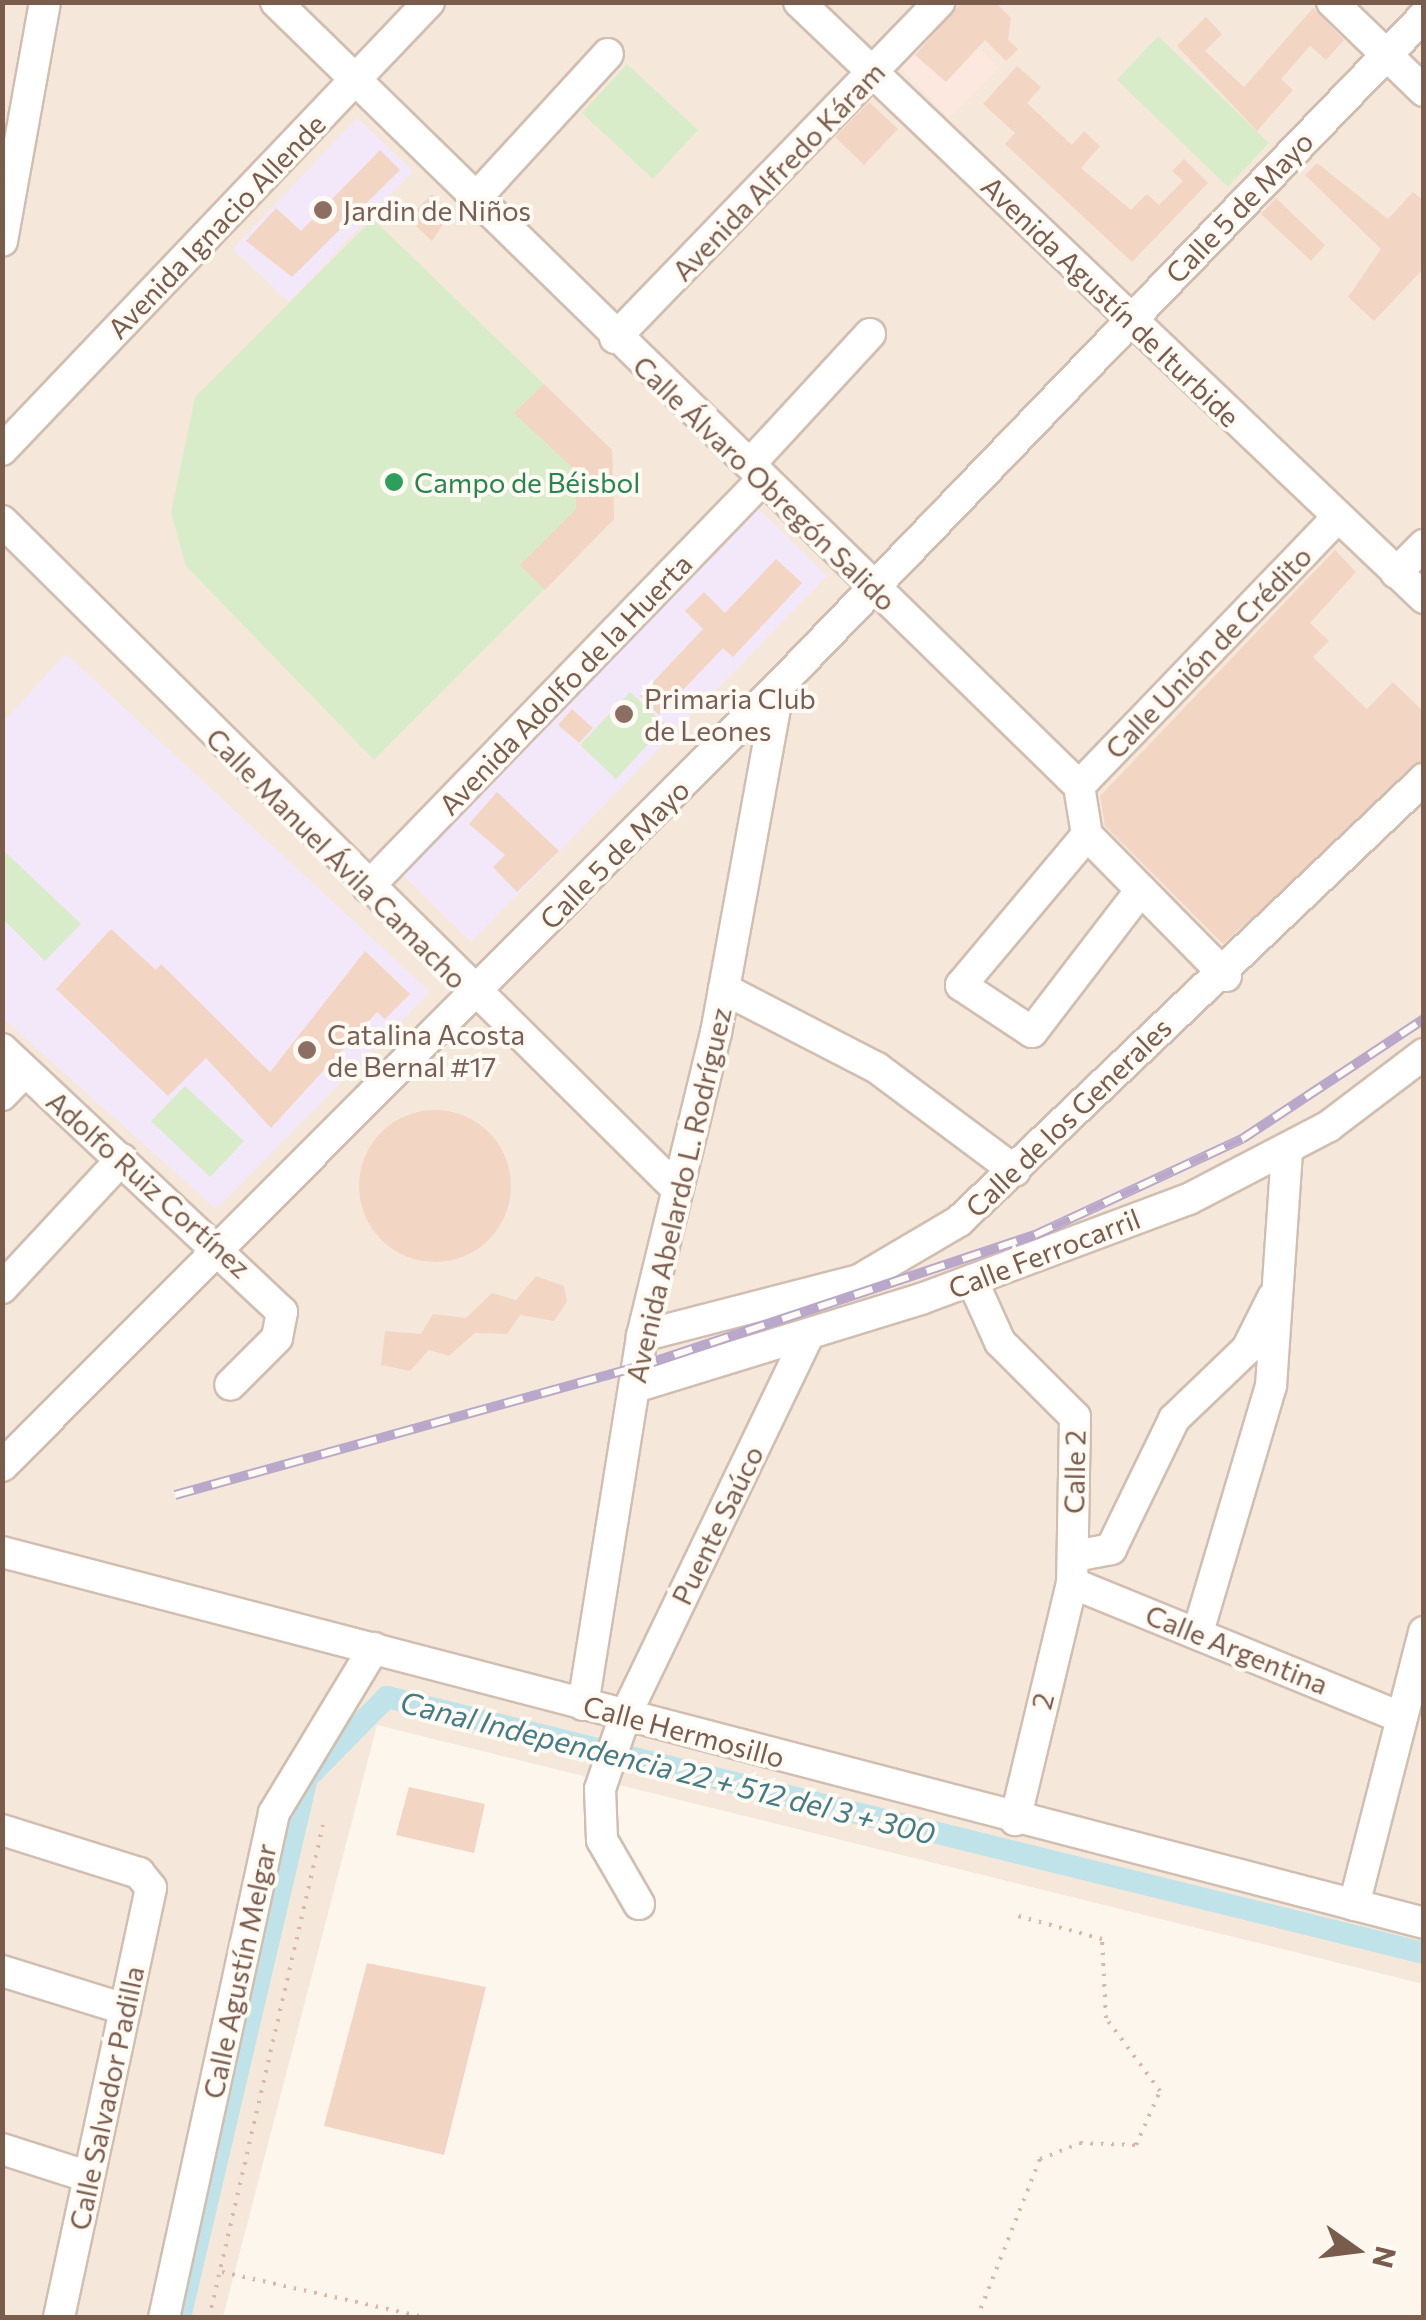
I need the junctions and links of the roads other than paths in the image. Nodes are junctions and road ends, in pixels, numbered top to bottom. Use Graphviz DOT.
graph roads {
  1 [pos="45,2"];
  2 [pos="276,2"];
  3 [pos="429,2"];
  4 [pos="799,2"];
  5 [pos="940,2"];
  6 [pos="1332,2"];
  7 [pos="1424,16"];
  8 [pos="608,54"];
  9 [pos="1386,55"];
  10 [pos="872,73"];
  11 [pos="354,82"];
  12 [pos="1424,91"];
  13 [pos="474,200"];
  14 [pos="2,241"];
  15 [pos="1130,320"];
  16 [pos="870,334"];
  17 [pos="615,338"];
  18 [pos="2,450"];
  19 [pos="756,472"];
  20 [pos="1337,518"];
  21 [pos="2,521"];
  22 [pos="1424,544"];
  23 [pos="1396,573"];
  24 [pos="873,587"];
  25 [pos="1424,598"];
  26 [pos="779,686"];
  27 [pos="1424,780"];
  28 [pos="1079,786"];
  29 [pos="1087,834"];
  30 [pos="368,887"];
  31 [pos="1141,890"];
  32 [pos="1226,976"];
  33 [pos="724,990"];
  34 [pos="475,994"];
  35 [pos="2,1049"];
  36 [pos="1424,1054"];
  37 [pos="25,1071"];
  38 [pos="2,1095"];
  39 [pos="1287,1152"];
  40 [pos="122,1160"];
  41 [pos="1015,1171"];
  42 [pos="677,1189"];
  43 [pos="221,1247"];
  44 [pos="972,1280"];
  45 [pos="2,1288"];
  46 [pos="1273,1297"];
  47 [pos="808,1334"];
  48 [pos="642,1336"];
  49 [pos="230,1385"];
  50 [pos="634,1388"];
  51 [pos="2,1466"];
  52 [pos="2,1552"];
  53 [pos="1074,1570"];
  54 [pos="1198,1632"];
  55 [pos="1424,1632"];
  56 [pos="374,1648"];
  57 [pos="582,1705"];
  58 [pos="625,1717"];
  59 [pos="1400,1717"];
  60 [pos="1015,1820"];
  61 [pos="2,1830"];
  62 [pos="639,1904"];
  63 [pos="1354,1906"];
  64 [pos="1424,1923"];
  65 [pos="2,1971"];
  66 [pos="125,2010"];
  67 [pos="2,2150"];
  68 [pos="89,2178"];
  69 [pos="59,2318"];
  70 [pos="164,2318"];
  1 -- 14 [label="street"];
  2 -- 11 [label="street, Calle Álvaro Obregón Salido"];
  3 -- 11 [label="street, Avenida Ignacio Allende"];
  4 -- 10 [label="street, Avenida Agustín de Iturbide"];
  5 -- 10 [label="street, Avenida Alfredo Káram"];
  6 -- 9 [label="street"];
  7 -- 9 [label="street, Calle 5 de Mayo"];
  8 -- 13 [label="street"];
  9 -- 12 [label="street"];
  9 -- 15 [label="street, Calle 5 de Mayo"];
  10 -- 15 [label="street, Avenida Agustín de Iturbide"];
  10 -- 17 [label="street, Avenida Alfredo Káram"];
  11 -- 13 [label="street, Calle Álvaro Obregón Salido"];
  11 -- 18 [label="street, Avenida Ignacio Allende"];
  13 -- 17 [label="street, Calle Álvaro Obregón Salido"];
  15 -- 20 [label="street, Avenida Agustín de Iturbide"];
  15 -- 24 [label="street, Calle 5 de Mayo"];
  16 -- 19 [label="street, Avenida Adolfo de la Huerta"];
  17 -- 19 [label="street, Calle Álvaro Obregón Salido"];
  19 -- 24 [label="street, Calle Álvaro Obregón Salido"];
  19 -- 30 [label="street, Avenida Adolfo de la Huerta"];
  20 -- 23 [label="street, Avenida Agustín de Iturbide"];
  20 -- 28 [label="street, Calle Unión de Crédito"];
  21 -- 30 [label="street, Calle Manuel Ávila Camacho"];
  22 -- 23 [label="street"];
  23 -- 25 [label="street, Avenida Agustín de Iturbide"];
  24 -- 26 [label="street, Calle 5 de Mayo"];
  24 -- 28 [label="street, Calle Álvaro Obregón Salido"];
  26 -- 33 [label="street, Avenida Abelardo L. Rodríguez"];
  26 -- 34 [label="street, Calle 5 de Mayo"];
  27 -- 32 [label="street, Calle de los Generales"];
  28 -- 29 [label="street"];
  29 -- 31 [label="street"];
  29 -- 31 [label="street"];
  30 -- 34 [label="street, Calle Manuel Ávila Camacho"];
  31 -- 32 [label="street"];
  32 -- 41 [label="street, Calle de los Generales"];
  33 -- 41 [label="street"];
  33 -- 42 [label="street, Avenida Abelardo L. Rodríguez"];
  34 -- 42 [label="street, Calle Manuel Ávila Camacho"];
  34 -- 43 [label="street, Calle 5 de Mayo"];
  35 -- 37 [label="street, Adolfo Ruiz Cortínez"];
  36 -- 39 [label="street, Calle Ferrocarril"];
  37 -- 38 [label="street"];
  37 -- 40 [label="street, Adolfo Ruiz Cortínez"];
  39 -- 44 [label="street, Calle Ferrocarril"];
  39 -- 46 [label="street"];
  40 -- 43 [label="street, Adolfo Ruiz Cortínez"];
  40 -- 45 [label="street"];
  41 -- 48 [label="street, Calle de los Generales"];
  42 -- 48 [label="street, Avenida Abelardo L. Rodríguez"];
  43 -- 49 [label="street, Adolfo Ruiz Cortínez"];
  43 -- 51 [label="street, Calle 5 de Mayo"];
  44 -- 47 [label="street, Calle Ferrocarril"];
  44 -- 53 [label="street, Calle 2"];
  46 -- 53 [label="street"];
  46 -- 54 [label="street"];
  47 -- 50 [label="street, Calle Ferrocarril"];
  47 -- 58 [label="street, Puente Saúco"];
  48 -- 50 [label="street, Avenida Abelardo L. Rodríguez"];
  50 -- 57 [label="street, Avenida Abelardo L. Rodríguez"];
  52 -- 56 [label="street, Calle Hermosillo"];
  53 -- 54 [label="street, Calle Argentina"];
  53 -- 60 [label="street, 2"];
  54 -- 59 [label="street, Calle Argentina"];
  55 -- 59 [label="street"];
  56 -- 57 [label="street, Calle Hermosillo"];
  56 -- 70 [label="street, Calle Agustín Melgar"];
  57 -- 58 [label="street, Calle Hermosillo"];
  58 -- 60 [label="street, Calle Hermosillo"];
  58 -- 62 [label="street, Puente Saúco"];
  59 -- 63 [label="street"];
  60 -- 63 [label="street, Calle Hermosillo"];
  61 -- 66 [label="street, Calle Salvador Padilla"];
  63 -- 64 [label="street, Calle Hermosillo"];
  65 -- 66 [label="street"];
  66 -- 68 [label="street, Calle Salvador Padilla"];
  67 -- 68 [label="street"];
  68 -- 69 [label="street, Calle Salvador Padilla"];
}
